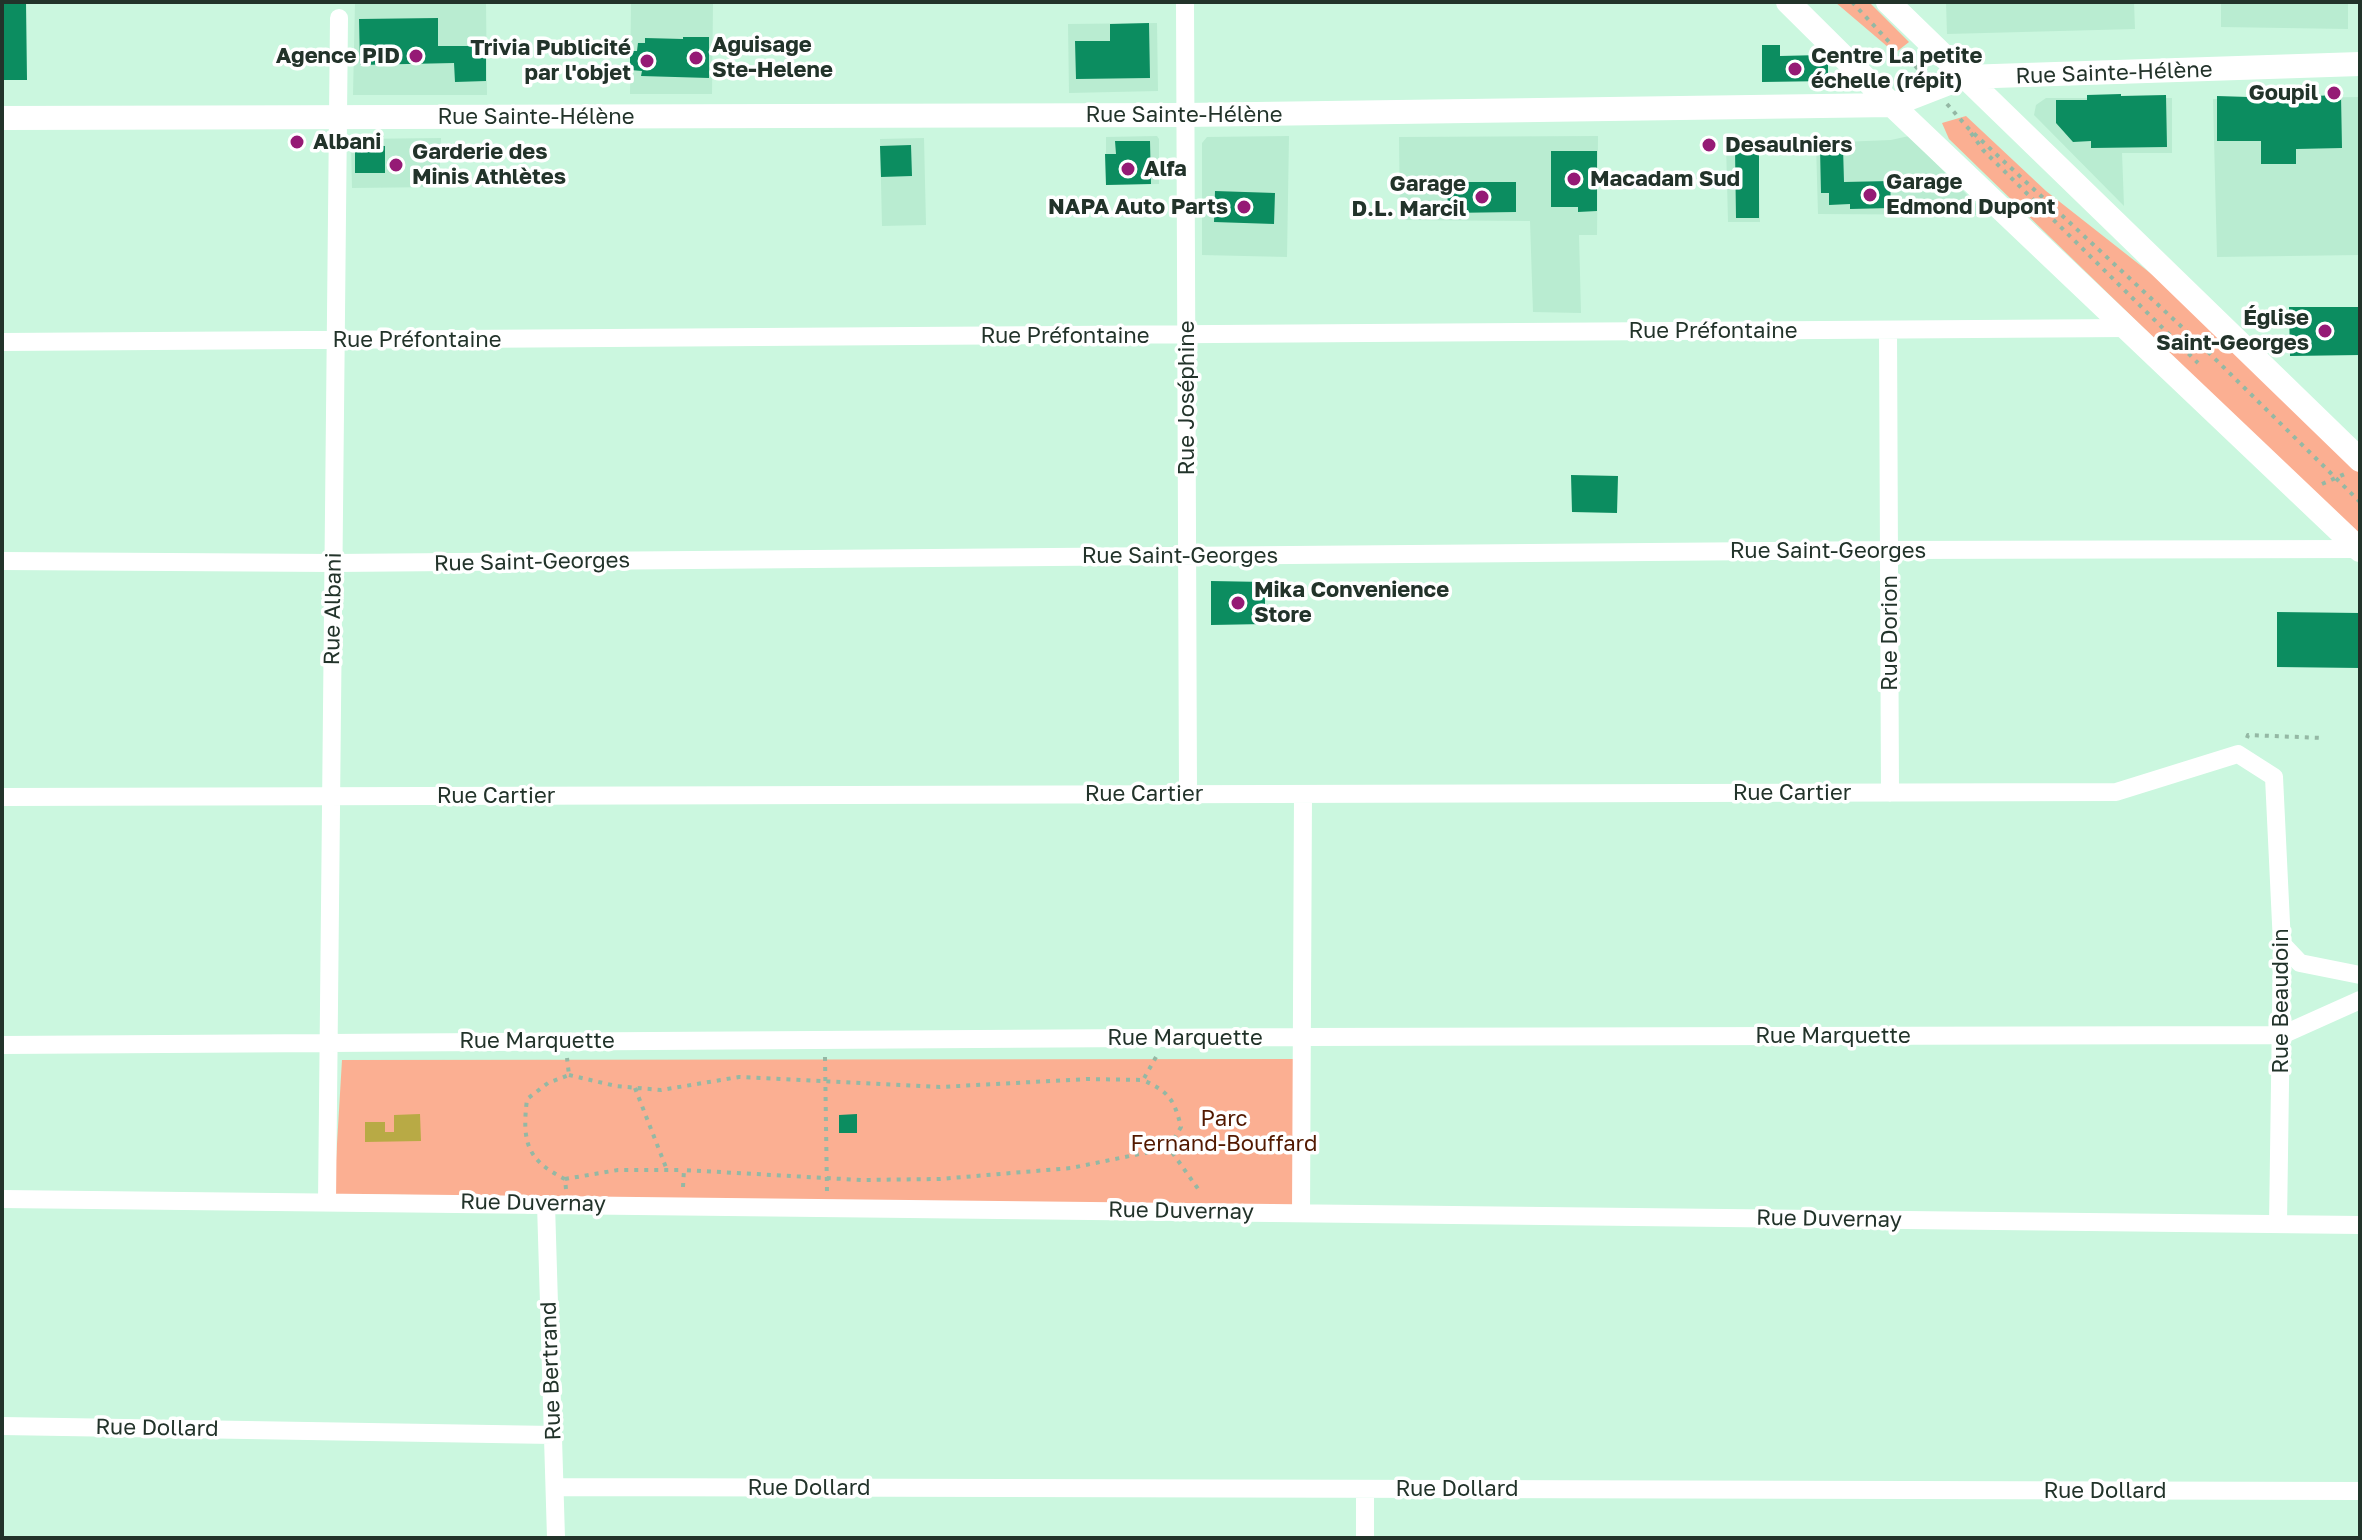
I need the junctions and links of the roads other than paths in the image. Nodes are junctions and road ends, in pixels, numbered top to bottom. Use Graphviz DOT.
graph roads {
  1 [pos="1185,2"];
  2 [pos="1788,2"];
  3 [pos="1888,2"];
  4 [pos="339,18"];
  5 [pos="2360,64"];
  6 [pos="1964,77"];
  7 [pos="1892,105"];
  8 [pos="1185,115"];
  9 [pos="338,117"];
  10 [pos="2,118"];
  11 [pos="2127,328"];
  12 [pos="1888,330"];
  13 [pos="1186,335"];
  14 [pos="336,341"];
  15 [pos="2,342"];
  16 [pos="2354,466"];
  17 [pos="1889,550"];
  18 [pos="2359,550"];
  19 [pos="1187,556"];
  20 [pos="2,561"];
  21 [pos="334,563"];
  22 [pos="2238,754"];
  23 [pos="1890,793"];
  24 [pos="1188,794"];
  25 [pos="1303,794"];
  26 [pos="332,796"];
  27 [pos="2,797"];
  28 [pos="2282,944"];
  29 [pos="2360,975"];
  30 [pos="2360,1000"];
  31 [pos="2282,1035"];
  32 [pos="1302,1037"];
  33 [pos="329,1042"];
  34 [pos="2,1045"];
  35 [pos="2,1199"];
  36 [pos="327,1201"];
  37 [pos="546,1204"];
  38 [pos="1301,1213"];
  39 [pos="2278,1224"];
  40 [pos="2360,1225"];
  41 [pos="2,1426"];
  42 [pos="553,1435"];
  43 [pos="555,1487"];
  44 [pos="1365,1489"];
  45 [pos="2360,1491"];
  46 [pos="556,1538"];
  47 [pos="1365,1538"];
  1 -- 8 [label="street, Rue Joséphine"];
  2 -- 7 [label="street"];
  3 -- 6 [label="street"];
  4 -- 9 [label="street, Rue Albani"];
  5 -- 6 [label="street, Rue Sainte-Hélène"];
  6 -- 7 [label="street, Rue Sainte-Hélène"];
  6 -- 16 [label="street"];
  7 -- 8 [label="street, Rue Sainte-Hélène"];
  7 -- 11 [label="street"];
  8 -- 9 [label="street, Rue Sainte-Hélène"];
  8 -- 13 [label="street, Rue Joséphine"];
  9 -- 10 [label="street, Rue Sainte-Hélène"];
  9 -- 14 [label="street, Rue Albani"];
  11 -- 12 [label="street, Rue Préfontaine"];
  11 -- 18 [label="street"];
  12 -- 13 [label="street, Rue Préfontaine"];
  12 -- 17 [label="street, Rue Dorion"];
  13 -- 14 [label="street, Rue Préfontaine"];
  13 -- 19 [label="street, Rue Joséphine"];
  14 -- 15 [label="street, Rue Préfontaine"];
  14 -- 21 [label="street, Rue Albani"];
  17 -- 18 [label="street, Rue Saint-Georges"];
  17 -- 19 [label="street, Rue Saint-Georges"];
  17 -- 23 [label="street, Rue Dorion"];
  19 -- 21 [label="street, Rue Saint-Georges"];
  19 -- 24 [label="street, Rue Joséphine"];
  20 -- 21 [label="street, Rue Saint-Georges"];
  21 -- 26 [label="street, Rue Albani"];
  22 -- 23 [label="street, Rue Cartier"];
  22 -- 28 [label="street, Rue Beaudoin"];
  23 -- 25 [label="street, Rue Cartier"];
  24 -- 25 [label="street, Rue Cartier"];
  24 -- 26 [label="street, Rue Cartier"];
  25 -- 32 [label="street"];
  26 -- 27 [label="street, Rue Cartier"];
  26 -- 33 [label="street, Rue Albani"];
  28 -- 29 [label="street"];
  28 -- 31 [label="street, Rue Beaudoin"];
  30 -- 31 [label="street, Rue Marquette"];
  31 -- 32 [label="street, Rue Marquette"];
  31 -- 39 [label="street, Rue Beaudoin"];
  32 -- 33 [label="street, Rue Marquette"];
  32 -- 38 [label="street"];
  33 -- 34 [label="street, Rue Marquette"];
  33 -- 36 [label="street, Rue Albani"];
  35 -- 36 [label="street, Rue Duvernay"];
  36 -- 37 [label="street, Rue Duvernay"];
  37 -- 38 [label="street, Rue Duvernay"];
  37 -- 42 [label="street, Rue Bertrand"];
  38 -- 39 [label="street, Rue Duvernay"];
  39 -- 40 [label="street, Rue Duvernay"];
  41 -- 42 [label="street, Rue Dollard"];
  42 -- 43 [label="street, Rue Bertrand"];
  43 -- 44 [label="street, Rue Dollard"];
  43 -- 46 [label="street, Rue Bertrand"];
  44 -- 45 [label="street, Rue Dollard"];
  44 -- 47 [label="street"];
}
